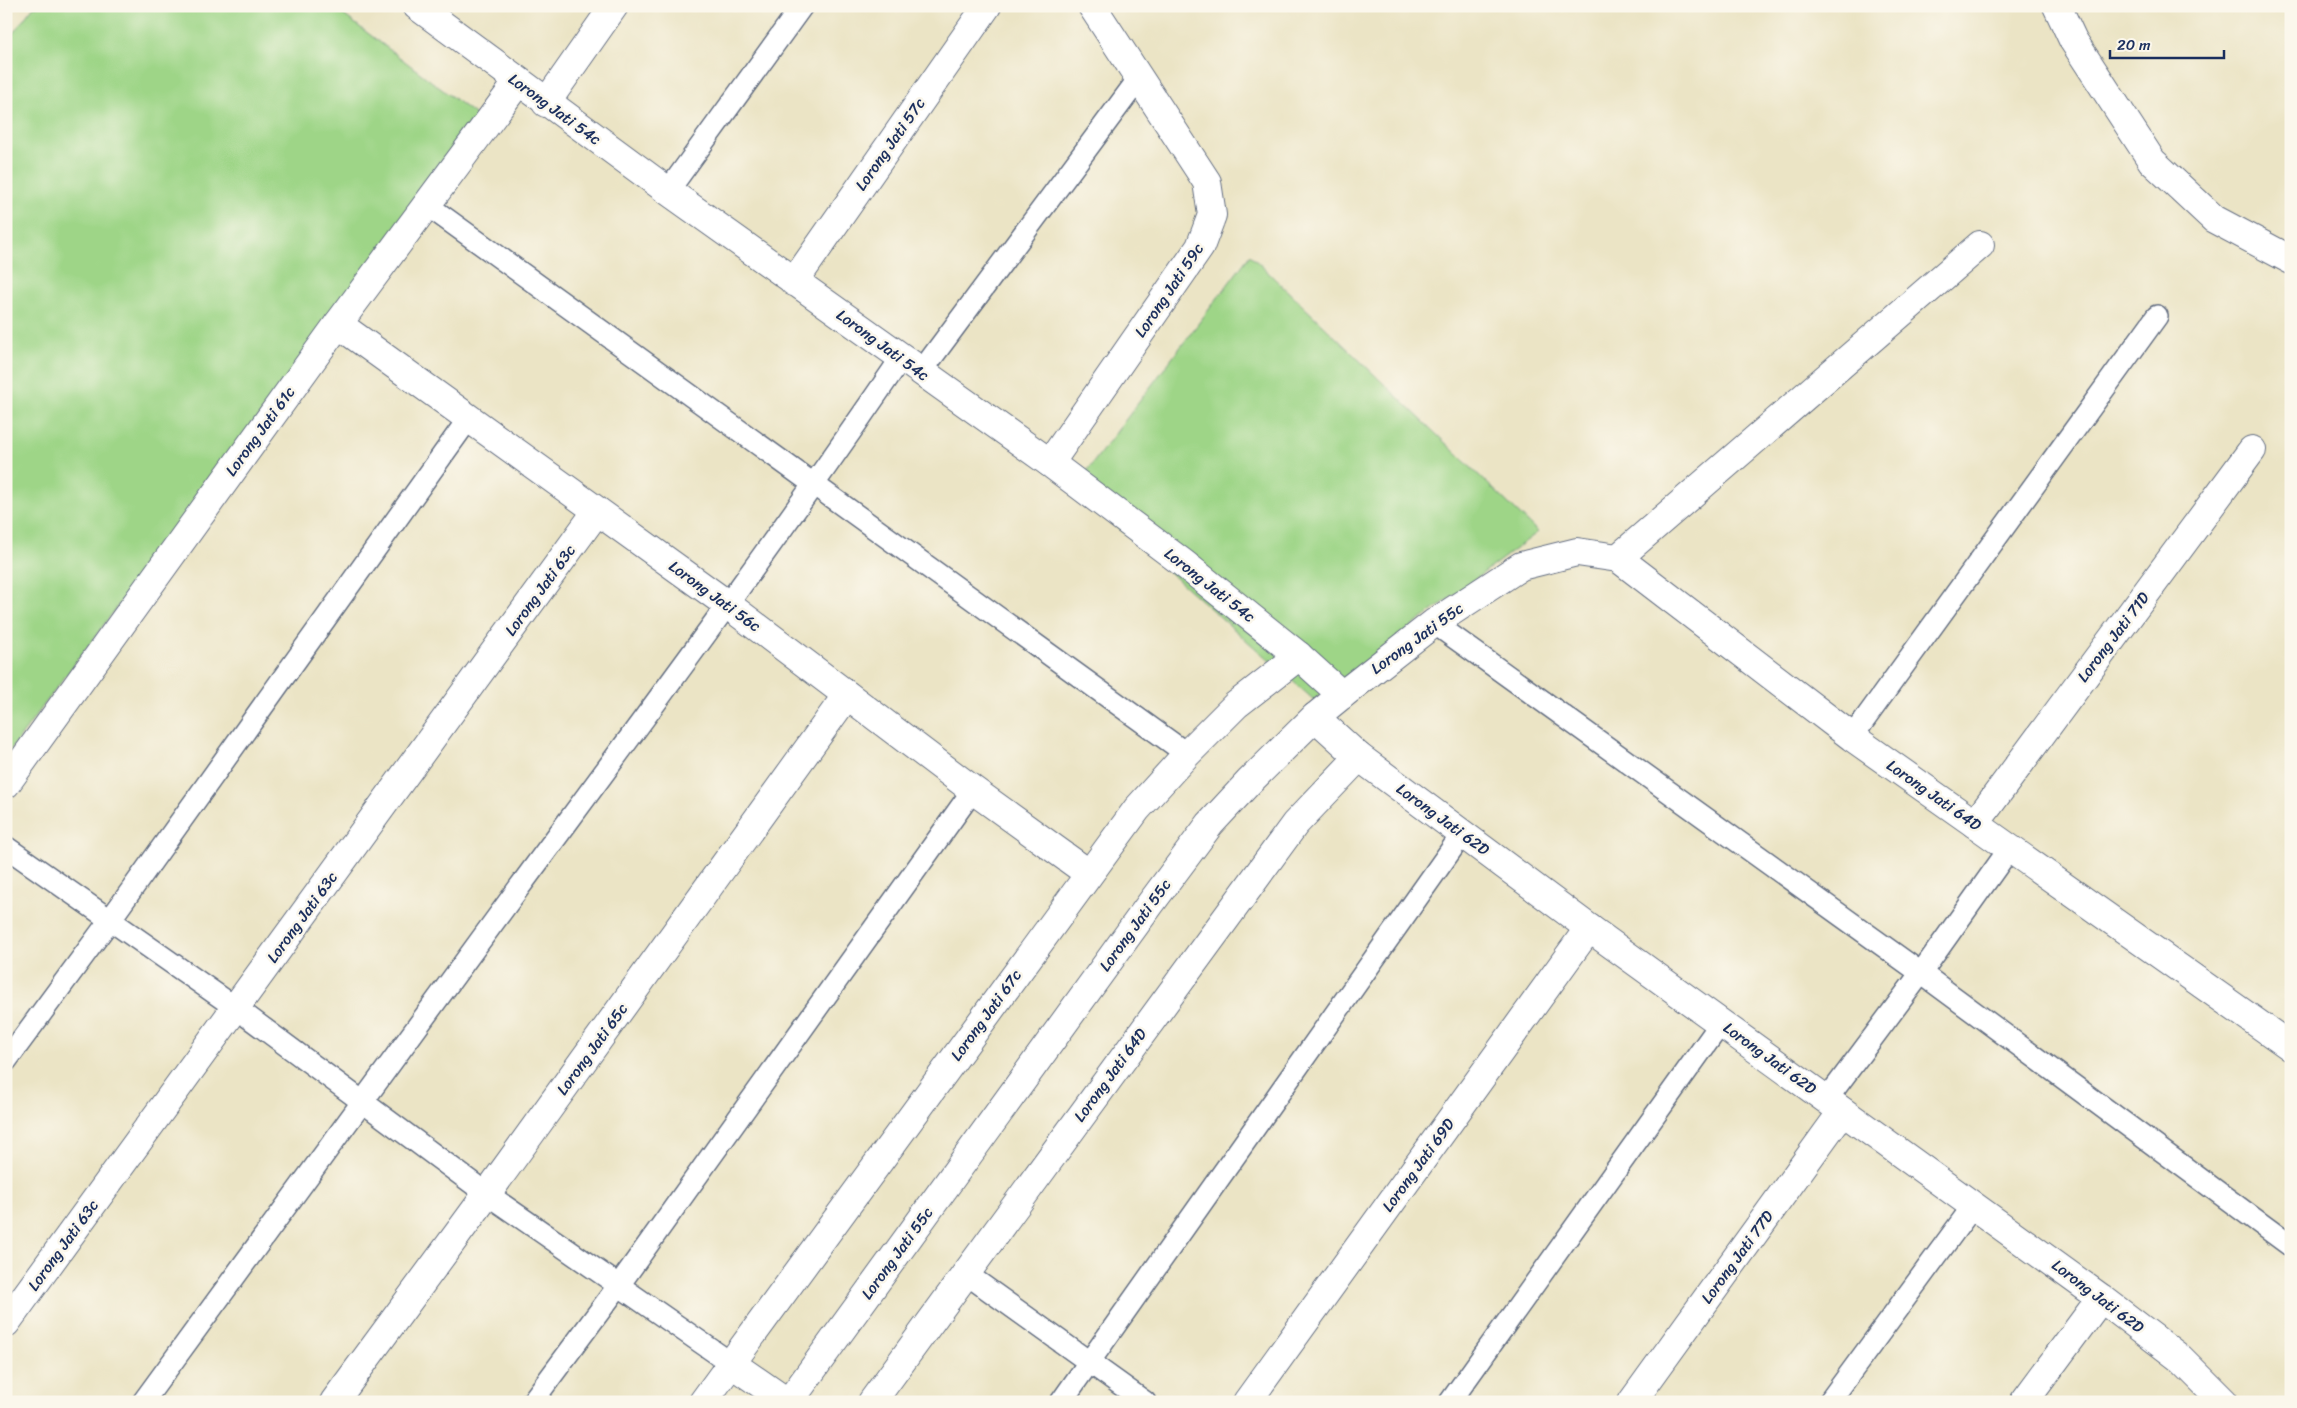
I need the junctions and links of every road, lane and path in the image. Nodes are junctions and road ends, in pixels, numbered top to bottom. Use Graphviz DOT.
graph roads {
  1 [pos="614,6"];
  2 [pos="802,6"];
  3 [pos="986,6"];
  4 [pos="1092,6"];
  5 [pos="2058,6"];
  6 [pos="421,7"];
  7 [pos="1140,77"];
  8 [pos="518,82"];
  9 [pos="546,103"];
  10 [pos="668,192"];
  11 [pos="427,205"];
  12 [pos="1980,245"];
  13 [pos="2291,260"];
  14 [pos="794,282"];
  15 [pos="2157,316"];
  16 [pos="338,324"];
  17 [pos="911,365"];
  18 [pos="470,418"];
  19 [pos="2252,450"];
  20 [pos="1050,463"];
  21 [pos="815,485"];
  22 [pos="597,511"];
  23 [pos="1577,552"];
  24 [pos="1618,558"];
  25 [pos="728,605"];
  26 [pos="1434,623"];
  27 [pos="1299,656"];
  28 [pos="847,695"];
  29 [pos="1342,695"];
  30 [pos="1315,716"];
  31 [pos="1852,737"];
  32 [pos="1187,754"];
  33 [pos="1359,758"];
  34 [pos="6,784"];
  35 [pos="973,790"];
  36 [pos="1975,824"];
  37 [pos="1463,833"];
  38 [pos="6,847"];
  39 [pos="2010,848"];
  40 [pos="1088,873"];
  41 [pos="110,920"];
  42 [pos="1589,928"];
  43 [pos="1921,973"];
  44 [pos="236,1008"];
  45 [pos="1721,1023"];
  46 [pos="2291,1047"];
  47 [pos="6,1061"];
  48 [pos="360,1102"];
  49 [pos="1834,1105"];
  50 [pos="487,1194"];
  51 [pos="1973,1206"];
  52 [pos="2291,1246"];
  53 [pos="965,1274"];
  54 [pos="619,1285"];
  55 [pos="2101,1298"];
  56 [pos="6,1323"];
  57 [pos="1090,1362"];
  58 [pos="732,1364"];
  59 [pos="2219,1399"];
  60 [pos="142,1402"];
  61 [pos="334,1402"];
  62 [pos="532,1402"];
  63 [pos="703,1402"];
  64 [pos="788,1402"];
  65 [pos="872,1402"];
  66 [pos="1061,1402"];
  67 [pos="1145,1402"];
  68 [pos="1246,1402"];
  69 [pos="1450,1402"];
  70 [pos="1632,1402"];
  71 [pos="1828,1402"];
  72 [pos="2024,1402"];
  1 -- 9 [label="street"];
  2 -- 10 [label="lane"];
  3 -- 14 [label="street, Lorong Jati 57c"];
  4 -- 7 [label="street, Lorong Jati 59c"];
  5 -- 13 [label="street"];
  6 -- 8 [label="street, Lorong Jati 54c"];
  7 -- 17 [label="lane"];
  7 -- 20 [label="street, Lorong Jati 59c"];
  8 -- 9 [label="street, Lorong Jati 54c"];
  8 -- 11 [label="street, Lorong Jati 61c"];
  9 -- 10 [label="street, Lorong Jati 54c"];
  10 -- 14 [label="street, Lorong Jati 54c"];
  11 -- 16 [label="street, Lorong Jati 61c"];
  11 -- 21 [label="lane"];
  12 -- 24 [label="street"];
  14 -- 17 [label="street, Lorong Jati 54c"];
  15 -- 31 [label="lane"];
  16 -- 18 [label="street, Lorong Jati 56c"];
  16 -- 34 [label="street, Lorong Jati 61c"];
  17 -- 20 [label="street, Lorong Jati 54c"];
  17 -- 21 [label="lane"];
  18 -- 22 [label="street, Lorong Jati 56c"];
  18 -- 41 [label="lane"];
  19 -- 36 [label="street, Lorong Jati 71D"];
  20 -- 27 [label="street, Lorong Jati 54c"];
  21 -- 25 [label="lane"];
  21 -- 32 [label="lane"];
  22 -- 25 [label="street, Lorong Jati 56c"];
  22 -- 44 [label="street, Lorong Jati 63c"];
  23 -- 24 [label="street, Lorong Jati 64D"];
  23 -- 26 [label="street, Lorong Jati 55c"];
  24 -- 31 [label="street, Lorong Jati 64D"];
  25 -- 28 [label="street, Lorong Jati 56c"];
  25 -- 48 [label="lane"];
  26 -- 29 [label="street, Lorong Jati 55c"];
  26 -- 43 [label="lane"];
  27 -- 29 [label="street, Lorong Jati 54c"];
  27 -- 32 [label="street, Lorong Jati 67c"];
  28 -- 35 [label="street, Lorong Jati 56c"];
  28 -- 50 [label="street, Lorong Jati 65c"];
  29 -- 30 [label="street, Lorong Jati 55c"];
  30 -- 33 [label="street, Lorong Jati 62D"];
  30 -- 64 [label="street, Lorong Jati 55c"];
  31 -- 36 [label="street, Lorong Jati 64D"];
  32 -- 40 [label="street, Lorong Jati 67c"];
  33 -- 37 [label="street, Lorong Jati 62D"];
  33 -- 53 [label="street, Lorong Jati 64D"];
  35 -- 40 [label="street, Lorong Jati 56c"];
  35 -- 54 [label="lane"];
  36 -- 39 [label="street, Lorong Jati 64D"];
  37 -- 42 [label="street, Lorong Jati 62D"];
  37 -- 57 [label="lane"];
  38 -- 41 [label="lane"];
  39 -- 43 [label="lane"];
  39 -- 46 [label="street, Lorong Jati 64D"];
  40 -- 58 [label="street, Lorong Jati 67c"];
  41 -- 44 [label="lane"];
  41 -- 47 [label="lane"];
  42 -- 45 [label="street, Lorong Jati 62D"];
  42 -- 68 [label="street, Lorong Jati 69D"];
  43 -- 49 [label="lane"];
  43 -- 52 [label="lane"];
  44 -- 48 [label="lane"];
  44 -- 56 [label="street, Lorong Jati 63c"];
  45 -- 49 [label="street, Lorong Jati 62D"];
  45 -- 69 [label="lane"];
  48 -- 50 [label="lane"];
  48 -- 60 [label="lane"];
  49 -- 51 [label="street, Lorong Jati 62D"];
  49 -- 70 [label="street, Lorong Jati 77D"];
  50 -- 54 [label="lane"];
  50 -- 61 [label="street, Lorong Jati 65c"];
  51 -- 55 [label="street, Lorong Jati 62D"];
  51 -- 71 [label="lane"];
  53 -- 57 [label="lane"];
  53 -- 65 [label="street, Lorong Jati 64D"];
  54 -- 58 [label="lane"];
  54 -- 62 [label="lane"];
  55 -- 59 [label="street, Lorong Jati 62D"];
  55 -- 72 [label="street"];
  57 -- 66 [label="lane"];
  57 -- 67 [label="lane"];
  58 -- 63 [label="street, Lorong Jati 67c"];
  58 -- 64 [label="street"];
}
